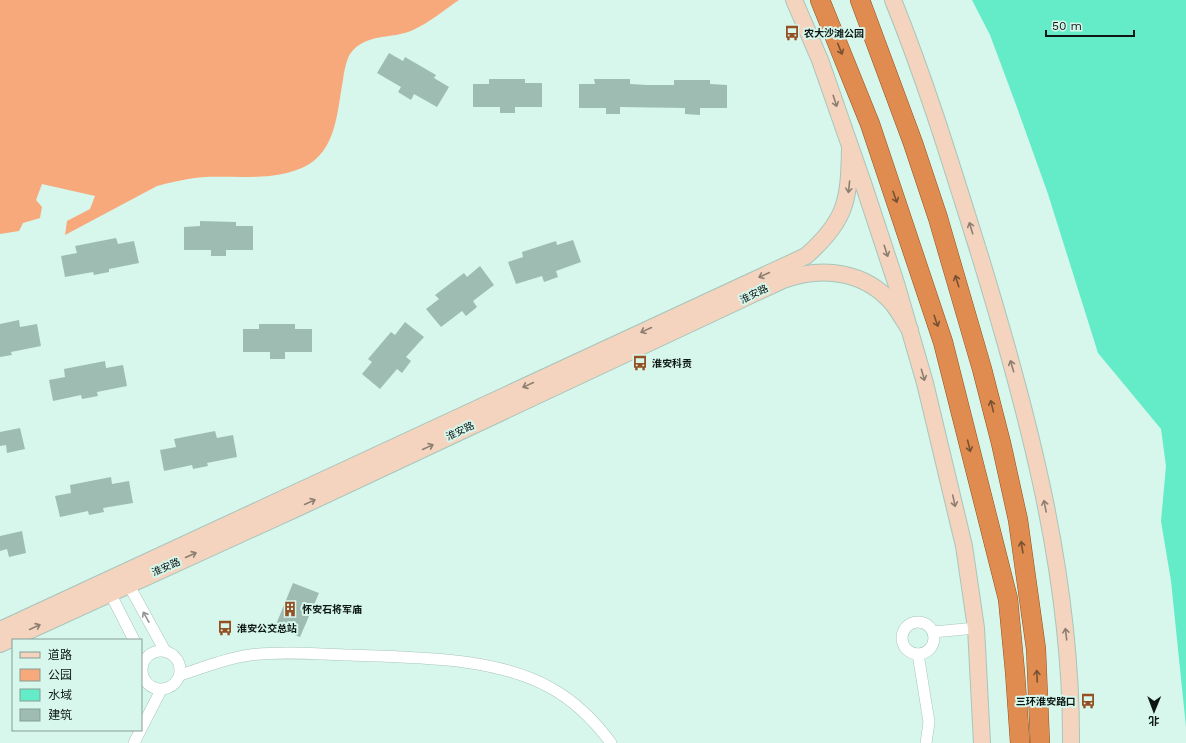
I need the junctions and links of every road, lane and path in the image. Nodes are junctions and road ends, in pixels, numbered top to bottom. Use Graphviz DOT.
graph roads {
  1 [pos="794,0"];
  2 [pos="820,0"];
  3 [pos="860,0"];
  4 [pos="893,0"];
  5 [pos="850,148"];
  6 [pos="910,330"];
  7 [pos="125,579"];
  8 [pos="107,587"];
  9 [pos="976,628"];
  10 [pos="0,630"];
  11 [pos="933,632"];
  12 [pos="133,639"];
  13 [pos="0,644"];
  14 [pos="166,651"];
  15 [pos="918,654"];
  16 [pos="143,656"];
  17 [pos="180,675"];
  18 [pos="161,690"];
  19 [pos="142,727"];
  20 [pos="140,731"];
  21 [pos="1019,742"];
  22 [pos="134,743"];
  23 [pos="611,743"];
  24 [pos="926,743"];
  25 [pos="982,743"];
  26 [pos="1040,743"];
  27 [pos="1071,743"];
  1 -- 5 [label="main road, one-way"];
  2 -- 21 [label="highway, one-way"];
  26 -- 3 [label="highway, one-way"];
  27 -- 4 [label="main road, one-way"];
  5 -- 6 [label="main road, one-way"];
  5 -- 7 [label="main road, 淮安路, one-way"];
  7 -- 6 [label="main road, 淮安路, one-way"];
  6 -- 9 [label="main road, one-way"];
  7 -- 8 [label="main road, 淮安路"];
  14 -- 7 [label="street, one-way"];
  8 -- 10 [label="main road, 淮安路"];
  8 -- 12 [label="street"];
  13 -- 8 [label="main road, 淮安路, one-way"];
  9 -- 11 [label="street"];
  9 -- 25 [label="main road"];
  11 -- 15 [label="street"];
  11 -- 15 [label="street"];
  14 -- 16 [label="street"];
  14 -- 17 [label="street"];
  15 -- 24 [label="street"];
  16 -- 18 [label="street"];
  17 -- 18 [label="street"];
  17 -- 23 [label="street"];
  18 -- 19 [label="street"];
  20 -- 22 [label="street"];
}
